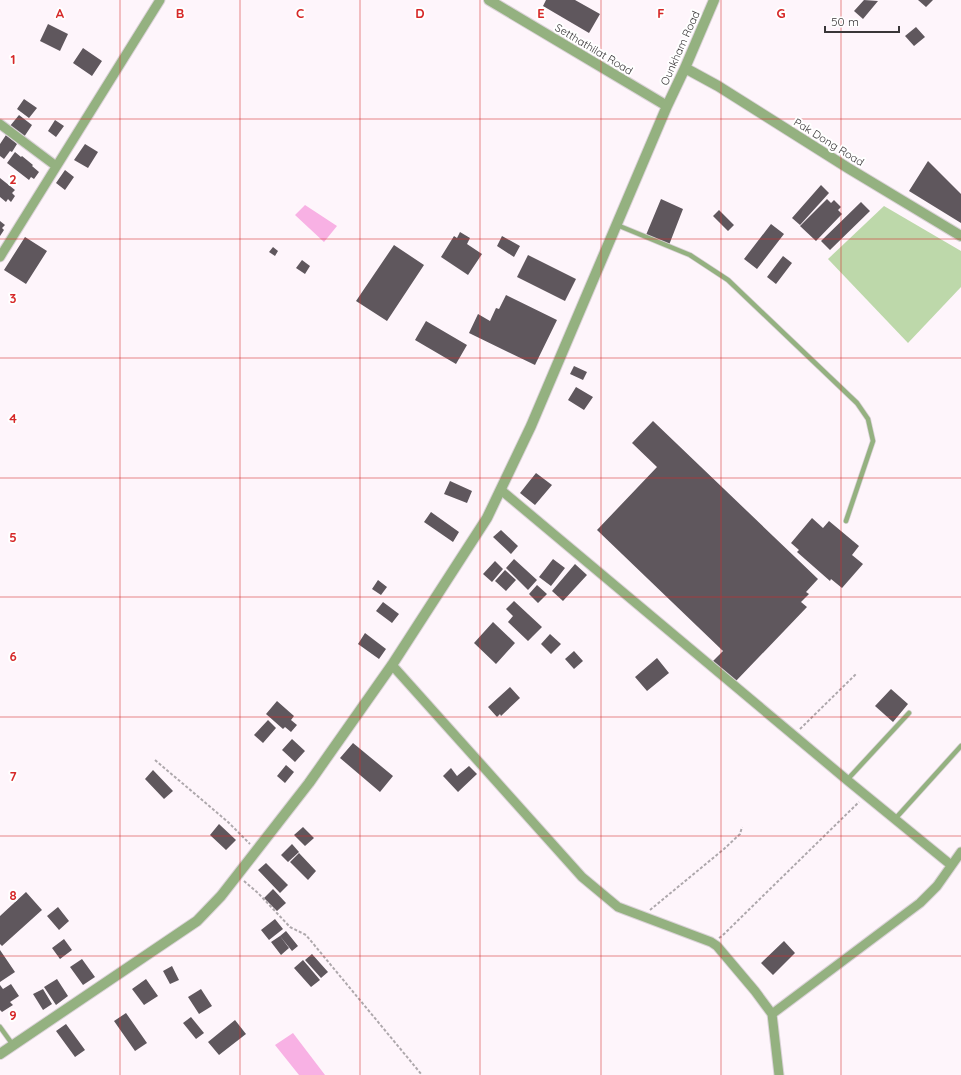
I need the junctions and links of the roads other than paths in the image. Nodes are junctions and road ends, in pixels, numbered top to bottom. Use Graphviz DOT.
graph roads {
  1 [pos="160,0"];
  2 [pos="489,0"];
  3 [pos="714,0"];
  4 [pos="685,68"];
  5 [pos="667,106"];
  6 [pos="0,124"];
  7 [pos="56,166"];
  8 [pos="617,224"];
  9 [pos="961,236"];
  10 [pos="0,257"];
  11 [pos="501,490"];
  12 [pos="846,521"];
  13 [pos="392,665"];
  14 [pos="909,713"];
  15 [pos="961,746"];
  16 [pos="847,780"];
  17 [pos="895,819"];
  18 [pos="961,852"];
  19 [pos="951,865"];
  20 [pos="772,1014"];
  21 [pos="0,1027"];
  22 [pos="13,1045"];
  23 [pos="0,1054"];
  24 [pos="779,1075"];
  1 -- 7 [label="street"];
  2 -- 5 [label="street, Setthathilat Road"];
  3 -- 4 [label="street, Ounkham Road"];
  4 -- 5 [label="street, Ounkham Road"];
  4 -- 9 [label="street, Pak Dong Road"];
  5 -- 8 [label="street, Ounkham Road"];
  6 -- 7 [label="street"];
  7 -- 10 [label="street"];
  8 -- 11 [label="street, Ounkham Road"];
  8 -- 12 [label="lane"];
  11 -- 13 [label="street, Ounkham Road"];
  11 -- 16 [label="street"];
  13 -- 20 [label="street"];
  13 -- 22 [label="street, Ounkham Road"];
  14 -- 16 [label="lane"];
  15 -- 17 [label="lane"];
  16 -- 17 [label="street"];
  17 -- 19 [label="street"];
  18 -- 19 [label="street"];
  19 -- 20 [label="street"];
  20 -- 24 [label="street"];
  21 -- 22 [label="lane"];
  22 -- 23 [label="street, Ounkham Road"];
}
